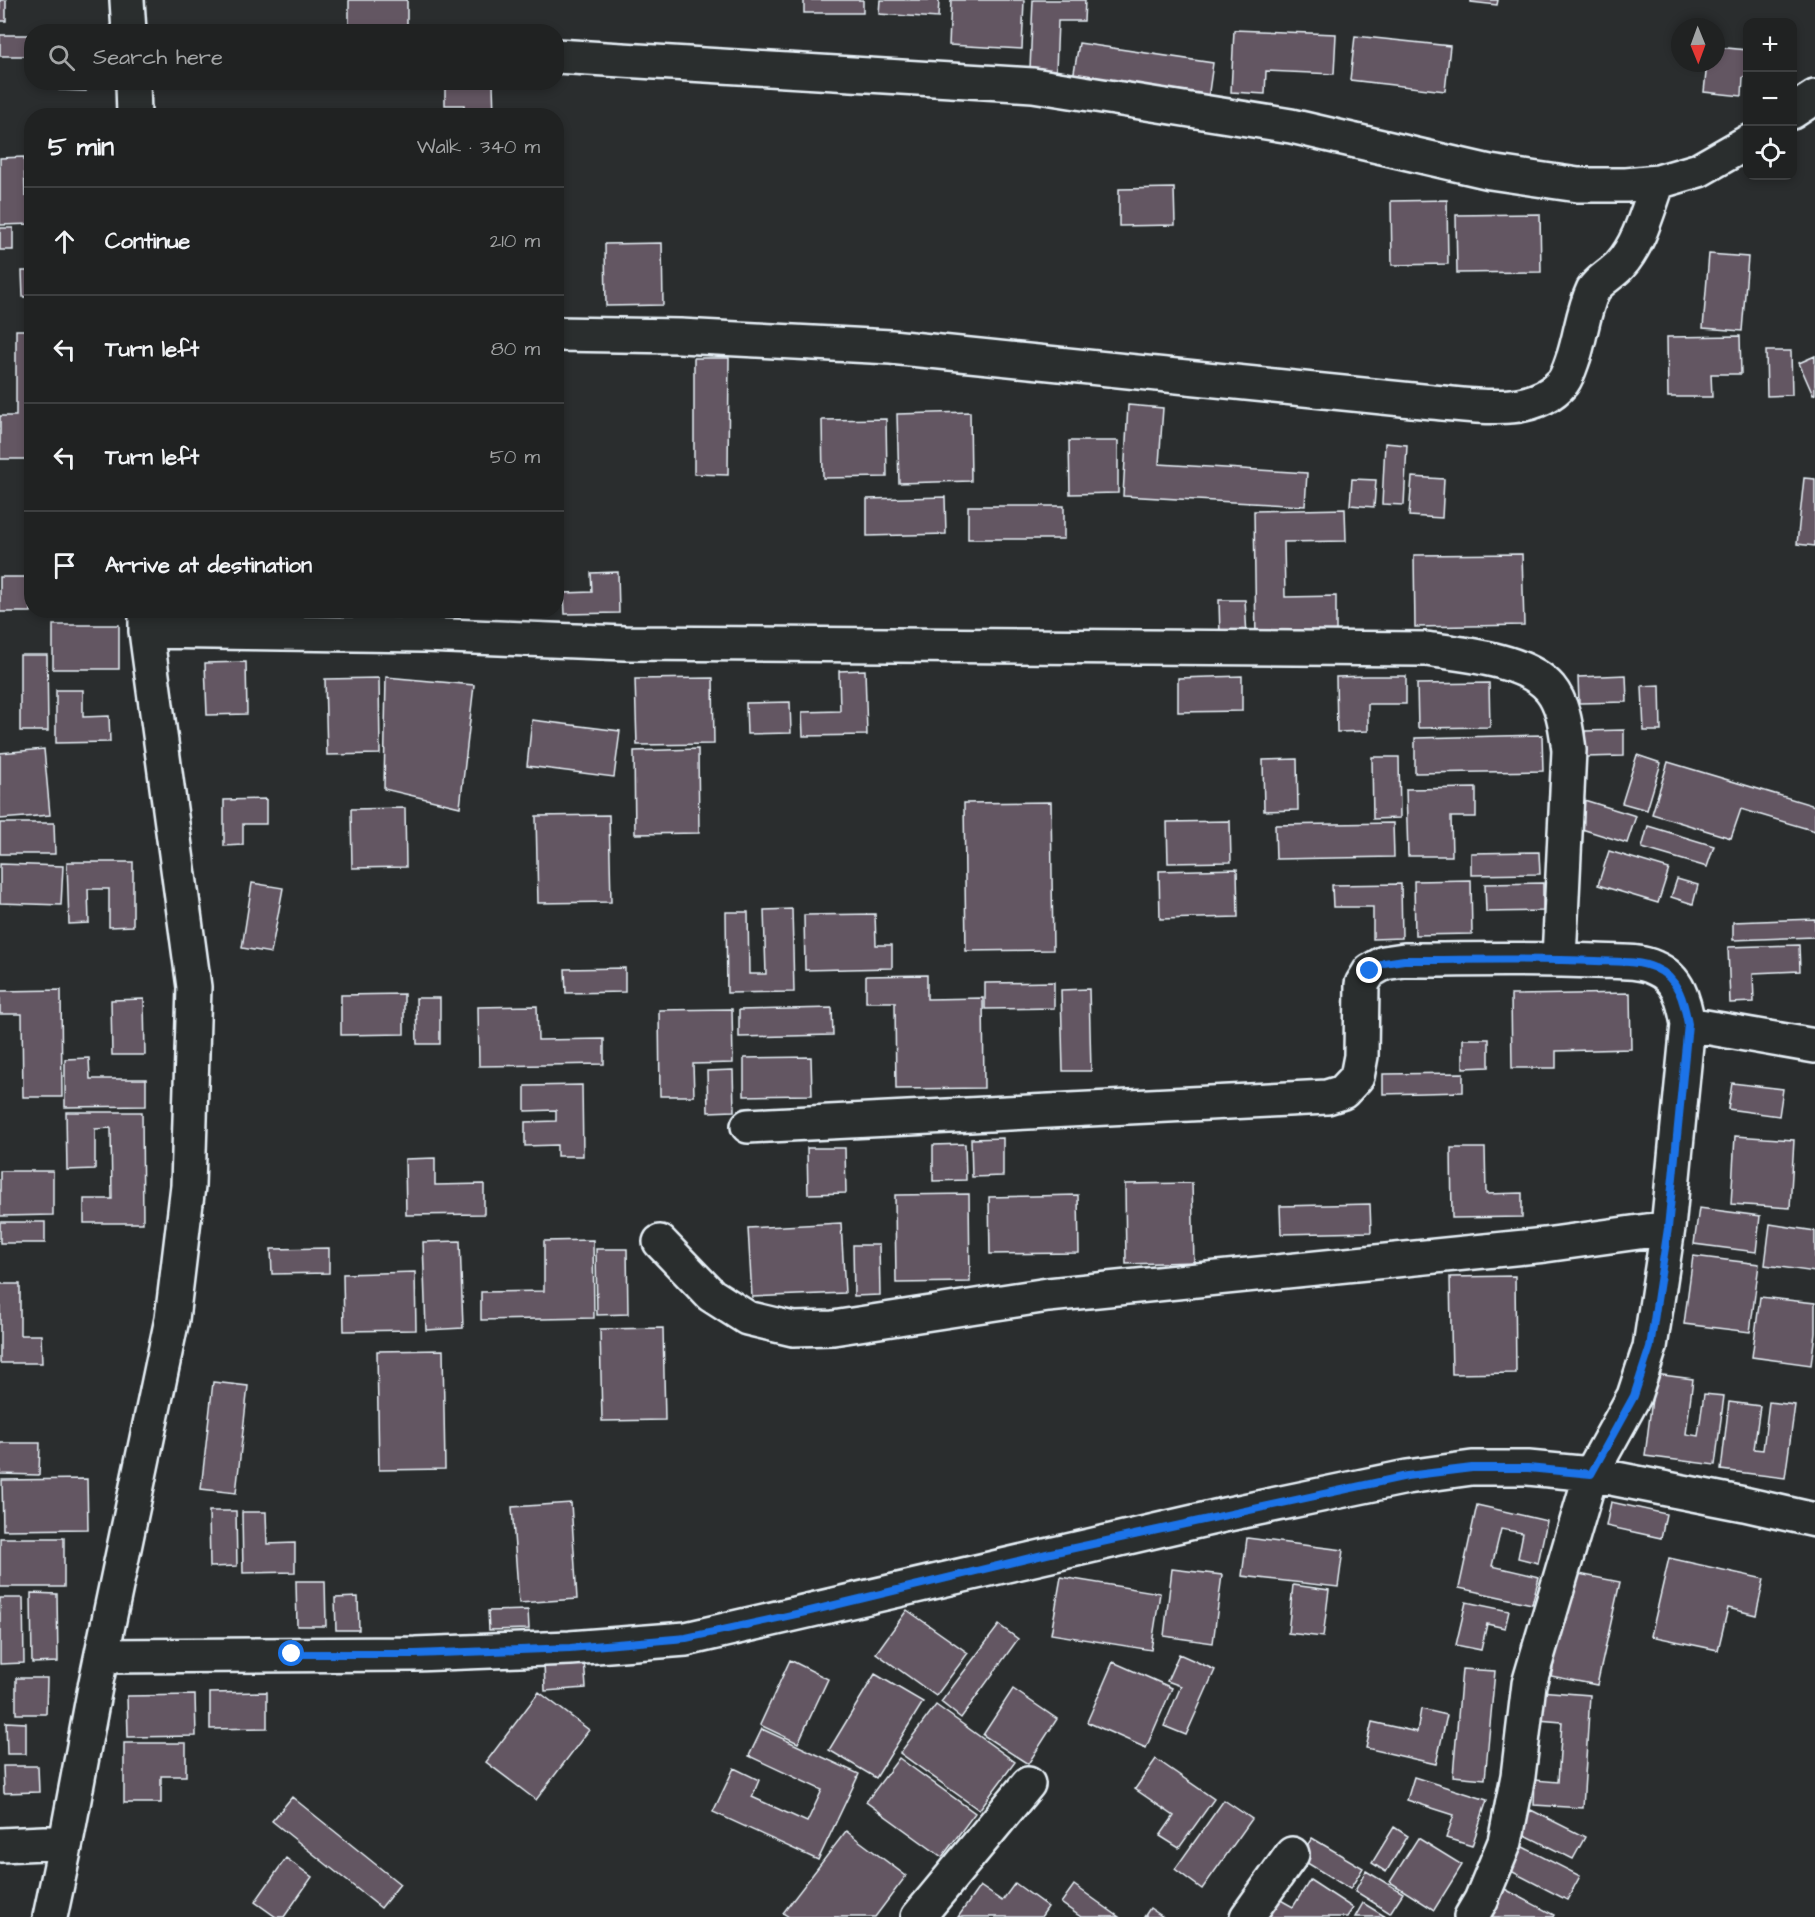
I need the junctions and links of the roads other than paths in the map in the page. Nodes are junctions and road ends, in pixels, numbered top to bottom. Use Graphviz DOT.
graph roads {
  1 [pos="127,0"];
  2 [pos="128,24"];
  3 [pos="564,56"];
  4 [pos="132,90"];
  5 [pos="1815,97"];
  6 [pos="134,108"];
  7 [pos="1797,109"];
  8 [pos="1743,145"];
  9 [pos="1658,182"];
  10 [pos="564,334"];
  11 [pos="146,621"];
  12 [pos="1559,959"];
  13 [pos="1688,1024"];
  14 [pos="1815,1046"];
  15 [pos="748,1126"];
  16 [pos="1668,1228"];
  17 [pos="660,1242"];
  18 [pos="1591,1474"];
  19 [pos="1815,1520"];
  20 [pos="102,1656"];
  21 [pos="1028,1784"];
  22 [pos="66,1842"];
  23 [pos="0,1845"];
  24 [pos="1292,1854"];
  25 [pos="50,1917"];
  26 [pos="918,1917"];
  27 [pos="1247,1917"];
  28 [pos="1471,1917"];
  1 -- 2 [label="street"];
  3 -- 9 [label="street"];
  4 -- 6 [label="street"];
  5 -- 7 [label="street"];
  8 -- 9 [label="street"];
  9 -- 10 [label="street"];
  11 -- 12 [label="street"];
  11 -- 20 [label="street"];
  12 -- 13 [label="street"];
  12 -- 15 [label="street"];
  13 -- 14 [label="street"];
  13 -- 16 [label="street"];
  16 -- 17 [label="street"];
  16 -- 18 [label="street"];
  18 -- 19 [label="street"];
  18 -- 20 [label="street"];
  18 -- 28 [label="street"];
  20 -- 22 [label="street"];
  21 -- 26 [label="street"];
  22 -- 23 [label="street"];
  22 -- 25 [label="street"];
  24 -- 27 [label="street"];
}
